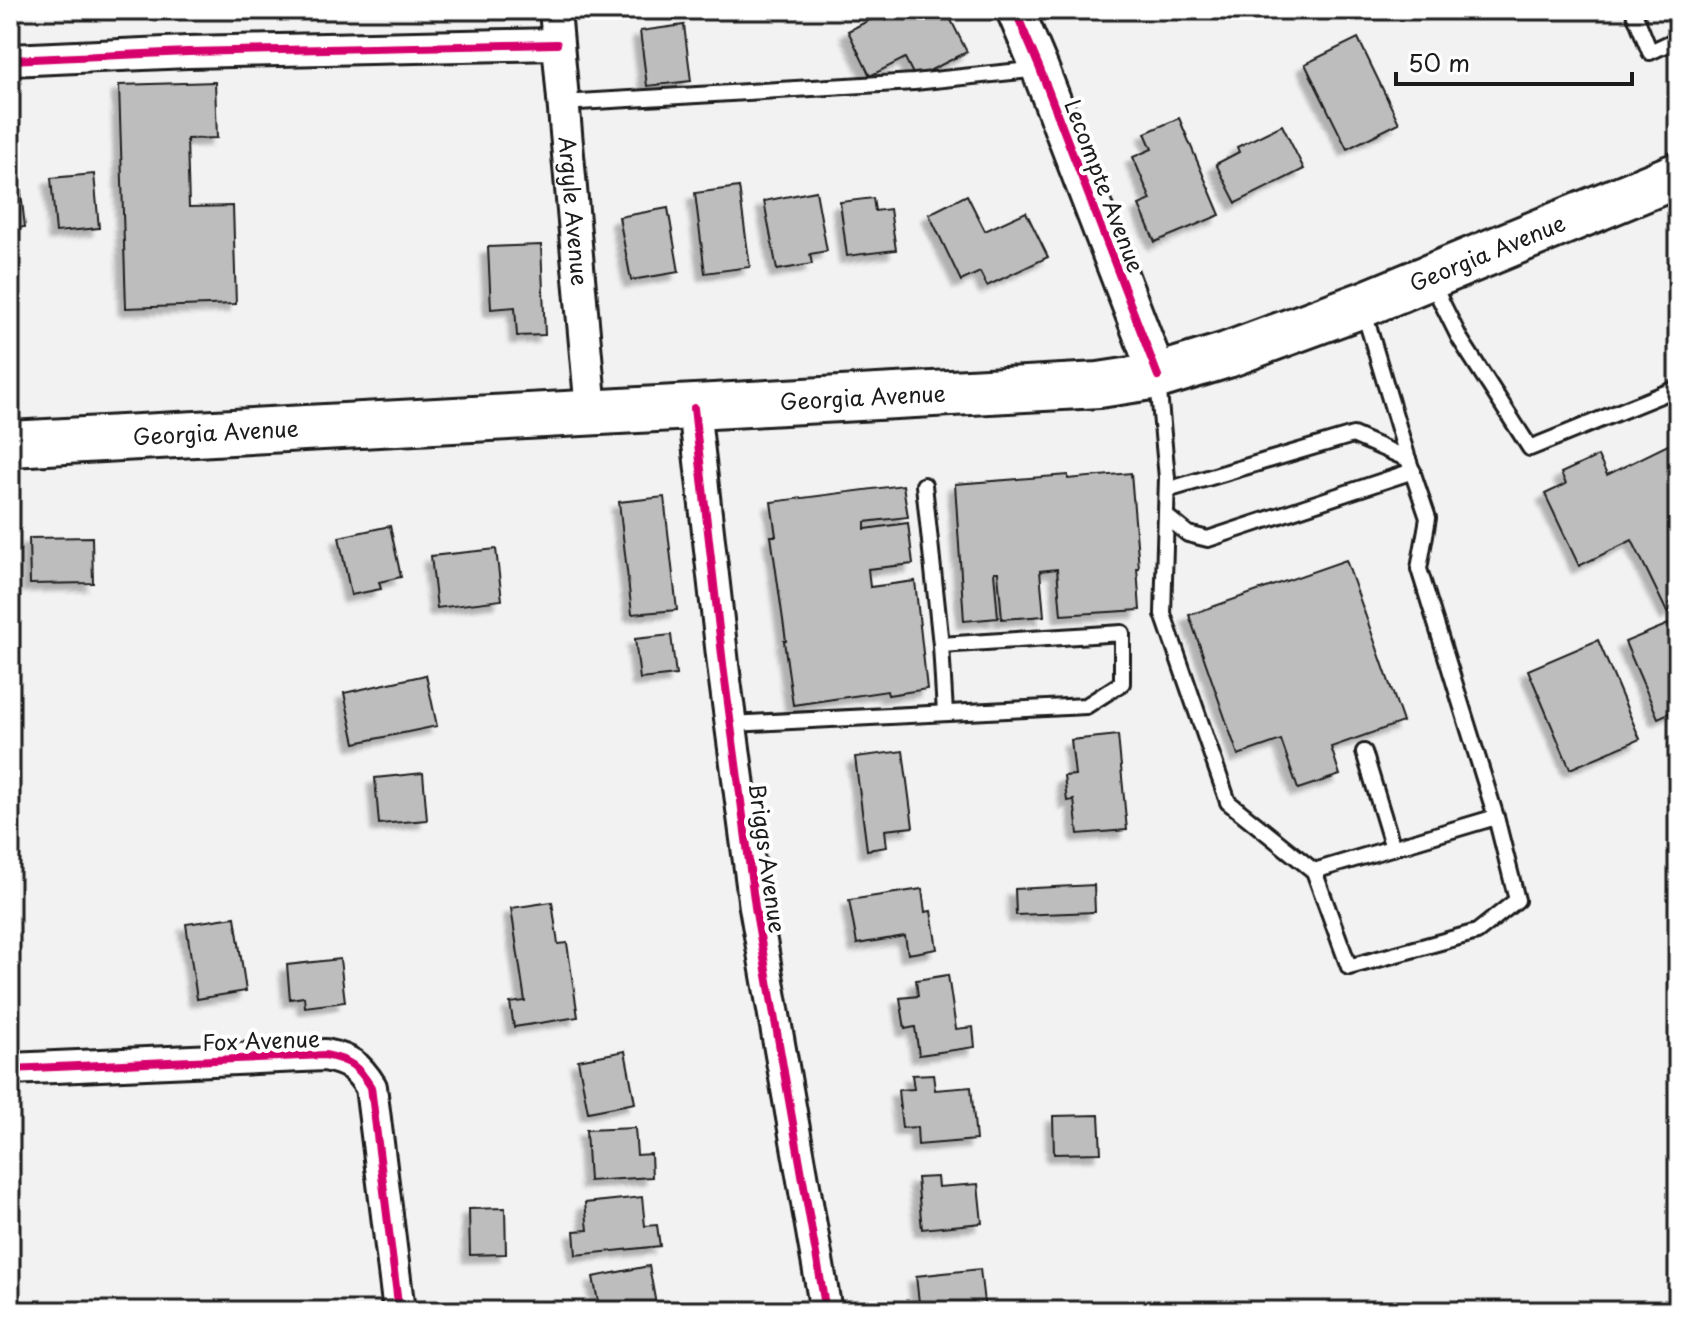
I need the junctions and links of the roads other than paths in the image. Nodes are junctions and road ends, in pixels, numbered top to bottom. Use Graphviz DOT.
graph roads {
  1 [pos="555,10"];
  2 [pos="1015,10"];
  3 [pos="1633,10"];
  4 [pos="1678,39"];
  5 [pos="557,44"];
  6 [pos="10,60"];
  7 [pos="1040,69"];
  8 [pos="562,103"];
  9 [pos="1678,175"];
  10 [pos="1429,277"];
  11 [pos="1362,305"];
  12 [pos="1158,376"];
  13 [pos="1678,388"];
  14 [pos="694,408"];
  15 [pos="591,411"];
  16 [pos="10,444"];
  17 [pos="1410,465"];
  18 [pos="924,485"];
  19 [pos="1167,490"];
  20 [pos="1166,516"];
  21 [pos="941,645"];
  22 [pos="945,713"];
  23 [pos="731,724"];
  24 [pos="1364,752"];
  25 [pos="1496,817"];
  26 [pos="1393,848"];
  27 [pos="1314,871"];
  28 [pos="10,1069"];
  29 [pos="399,1311"];
  30 [pos="826,1311"];
  1 -- 5 [label="street, Argyle Avenue"];
  2 -- 7 [label="street, Lecompte Avenue"];
  3 -- 4 [label="lane"];
  5 -- 6 [label="street"];
  5 -- 8 [label="street, Argyle Avenue"];
  7 -- 8 [label="lane"];
  7 -- 12 [label="street, Lecompte Avenue"];
  8 -- 15 [label="street, Argyle Avenue"];
  9 -- 10 [label="main road, Georgia Avenue"];
  10 -- 11 [label="main road, Georgia Avenue"];
  10 -- 13 [label="lane"];
  11 -- 12 [label="main road, Georgia Avenue"];
  11 -- 17 [label="lane"];
  12 -- 14 [label="main road, Georgia Avenue"];
  12 -- 19 [label="lane"];
  14 -- 15 [label="main road, Georgia Avenue"];
  14 -- 23 [label="street, Briggs Avenue"];
  15 -- 16 [label="main road, Georgia Avenue"];
  17 -- 19 [label="lane"];
  17 -- 20 [label="lane"];
  17 -- 25 [label="lane"];
  18 -- 21 [label="lane"];
  19 -- 20 [label="lane"];
  20 -- 27 [label="lane"];
  21 -- 22 [label="lane"];
  21 -- 22 [label="lane"];
  22 -- 23 [label="lane"];
  23 -- 30 [label="street, Briggs Avenue"];
  24 -- 26 [label="lane"];
  25 -- 26 [label="lane"];
  25 -- 27 [label="lane"];
  26 -- 27 [label="lane"];
  28 -- 29 [label="street, Fox Avenue"];
}
